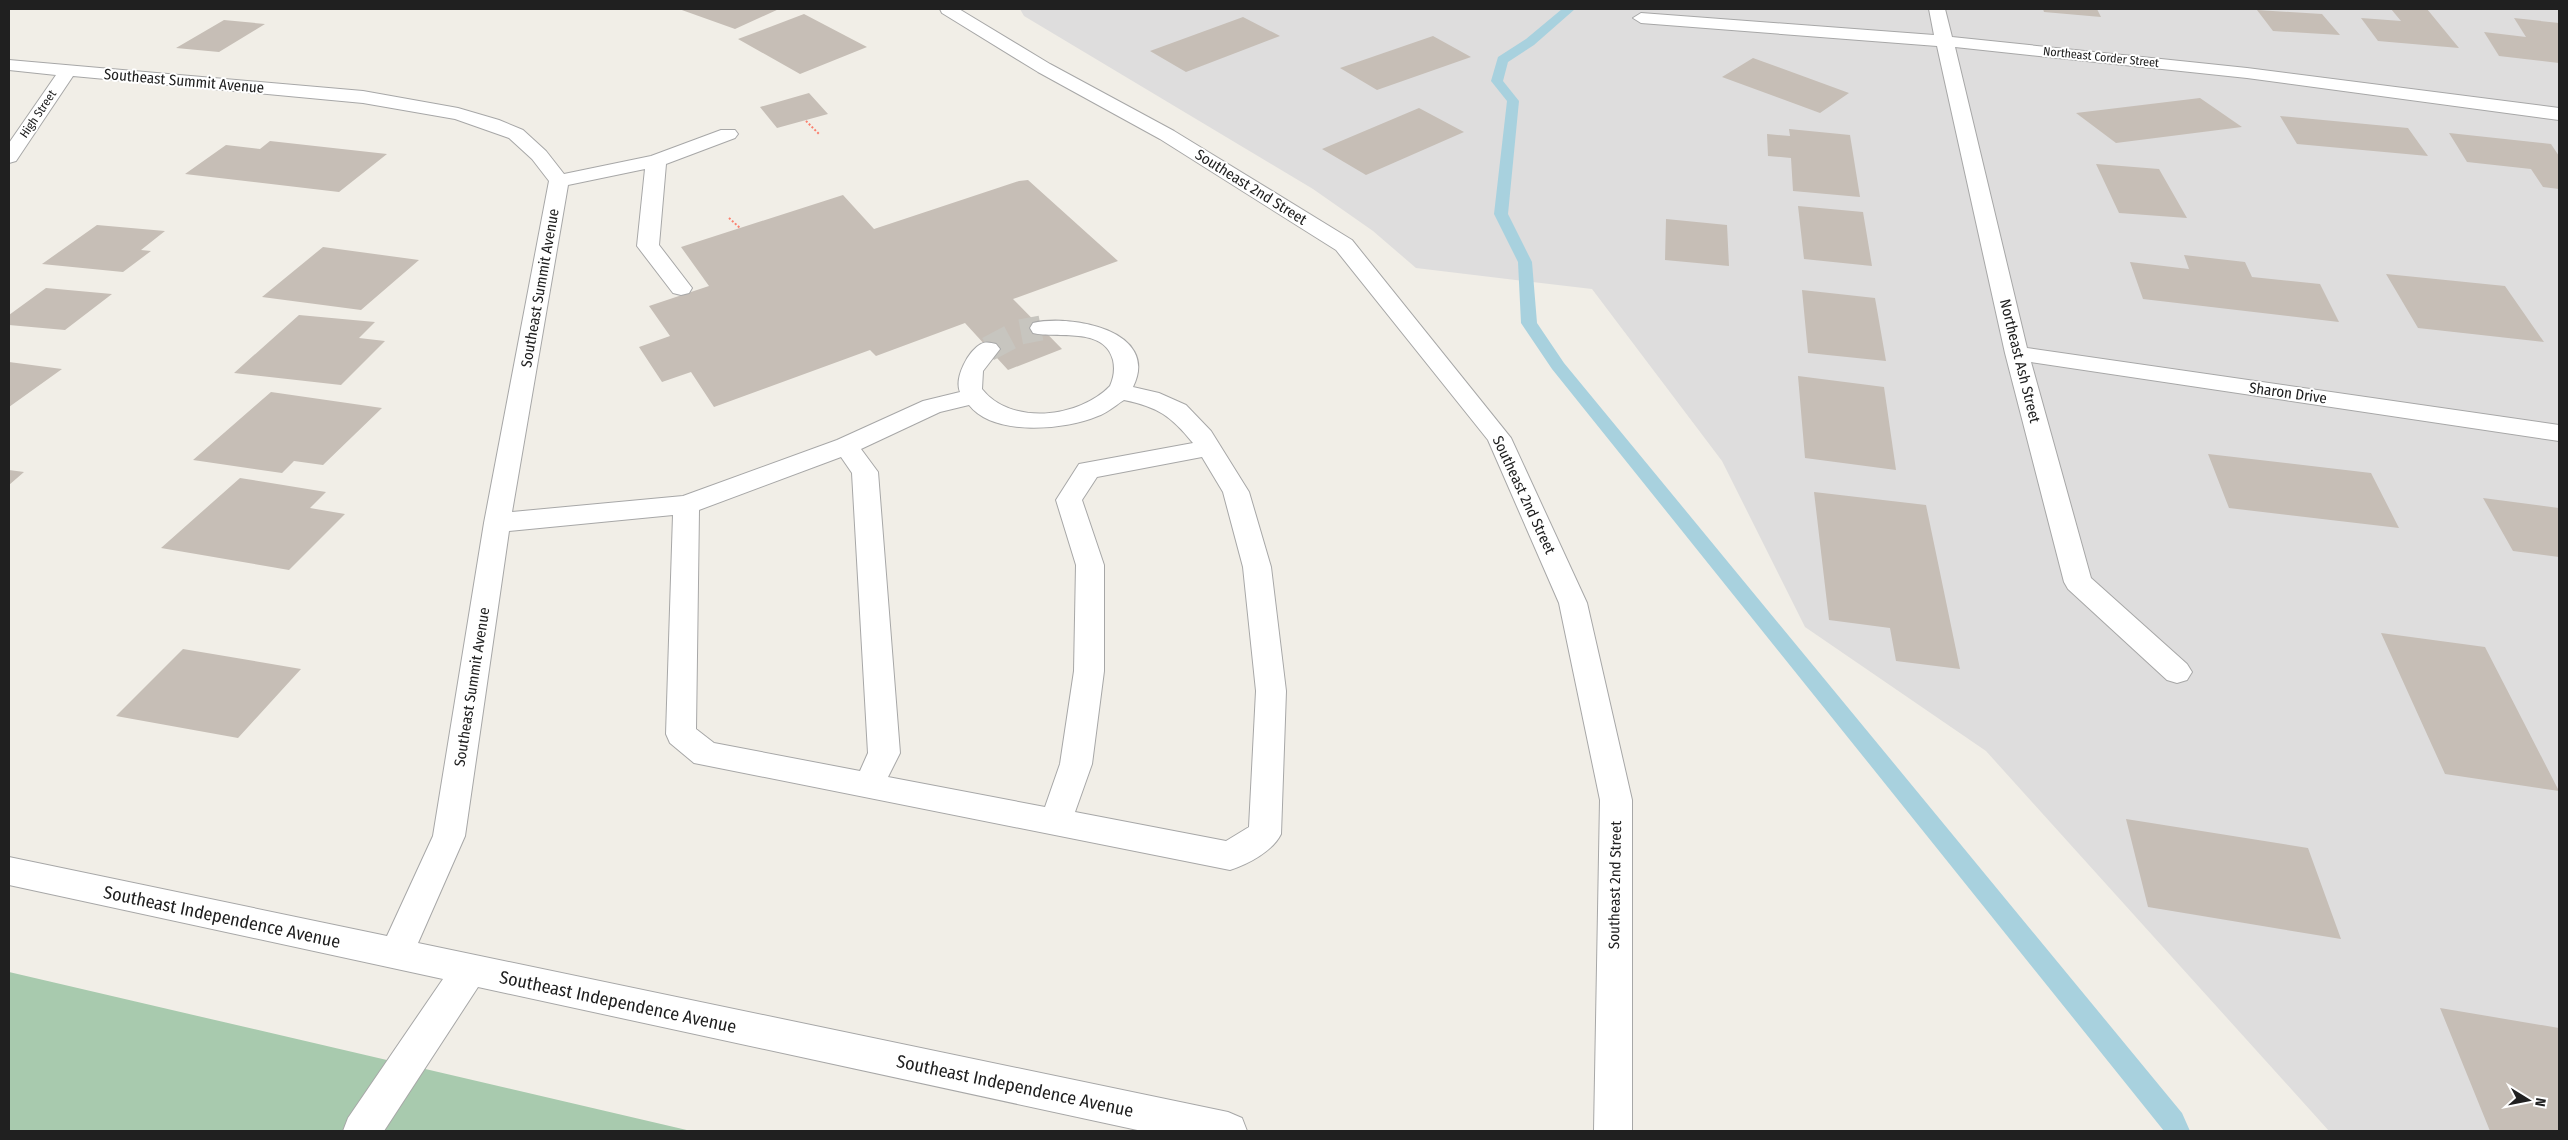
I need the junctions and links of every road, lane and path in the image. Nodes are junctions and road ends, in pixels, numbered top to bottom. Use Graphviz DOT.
graph roads {
  1 [pos="950,9"];
  2 [pos="1937,9"];
  3 [pos="1641,18"];
  4 [pos="1945,41"];
  5 [pos="9,65"];
  6 [pos="67,70"];
  7 [pos="2559,114"];
  8 [pos="806,121"];
  9 [pos="728,134"];
  10 [pos="820,135"];
  11 [pos="9,157"];
  12 [pos="656,161"];
  13 [pos="559,181"];
  14 [pos="729,218"];
  15 [pos="740,228"];
  16 [pos="681,288"];
  17 [pos="1041,328"];
  18 [pos="988,348"];
  19 [pos="2017,352"];
  20 [pos="1119,391"];
  21 [pos="975,396"];
  22 [pos="2559,433"];
  23 [pos="846,446"];
  24 [pos="1209,448"];
  25 [pos="686,506"];
  26 [pos="497,523"];
  27 [pos="2177,672"];
  28 [pos="868,786"];
  29 [pos="1055,823"];
  30 [pos="9,872"];
  31 [pos="396,954"];
  32 [pos="469,970"];
  33 [pos="362,1131"];
  34 [pos="1228,1131"];
  35 [pos="1613,1131"];
  1 -- 35 [label="street, Southeast 2nd Street"];
  2 -- 4 [label="street, Northeast Ash Street"];
  3 -- 4 [label="street, Northeast Corder Street"];
  4 -- 7 [label="street, Northeast Corder Street"];
  4 -- 19 [label="street, Northeast Ash Street"];
  5 -- 6 [label="street, Southeast Summit Avenue"];
  6 -- 11 [label="street, High Street"];
  6 -- 13 [label="street, Southeast Summit Avenue"];
  8 -- 10 [label="path"];
  9 -- 12 [label="street"];
  12 -- 13 [label="street"];
  12 -- 16 [label="street"];
  13 -- 26 [label="street, Southeast Summit Avenue"];
  14 -- 15 [label="path"];
  17 -- 20 [label="street"];
  18 -- 21 [label="street"];
  19 -- 22 [label="street, Sharon Drive"];
  19 -- 27 [label="street, Northeast Ash Street"];
  20 -- 21 [label="street"];
  20 -- 24 [label="street"];
  21 -- 23 [label="street"];
  23 -- 25 [label="street"];
  23 -- 28 [label="street"];
  24 -- 29 [label="street"];
  24 -- 29 [label="street"];
  25 -- 26 [label="street"];
  25 -- 28 [label="street"];
  26 -- 31 [label="street, Southeast Summit Avenue"];
  28 -- 29 [label="street"];
  30 -- 31 [label="street, Southeast Independence Avenue"];
  31 -- 32 [label="street, Southeast Independence Avenue"];
  32 -- 33 [label="street"];
  32 -- 34 [label="street, Southeast Independence Avenue"];
}
